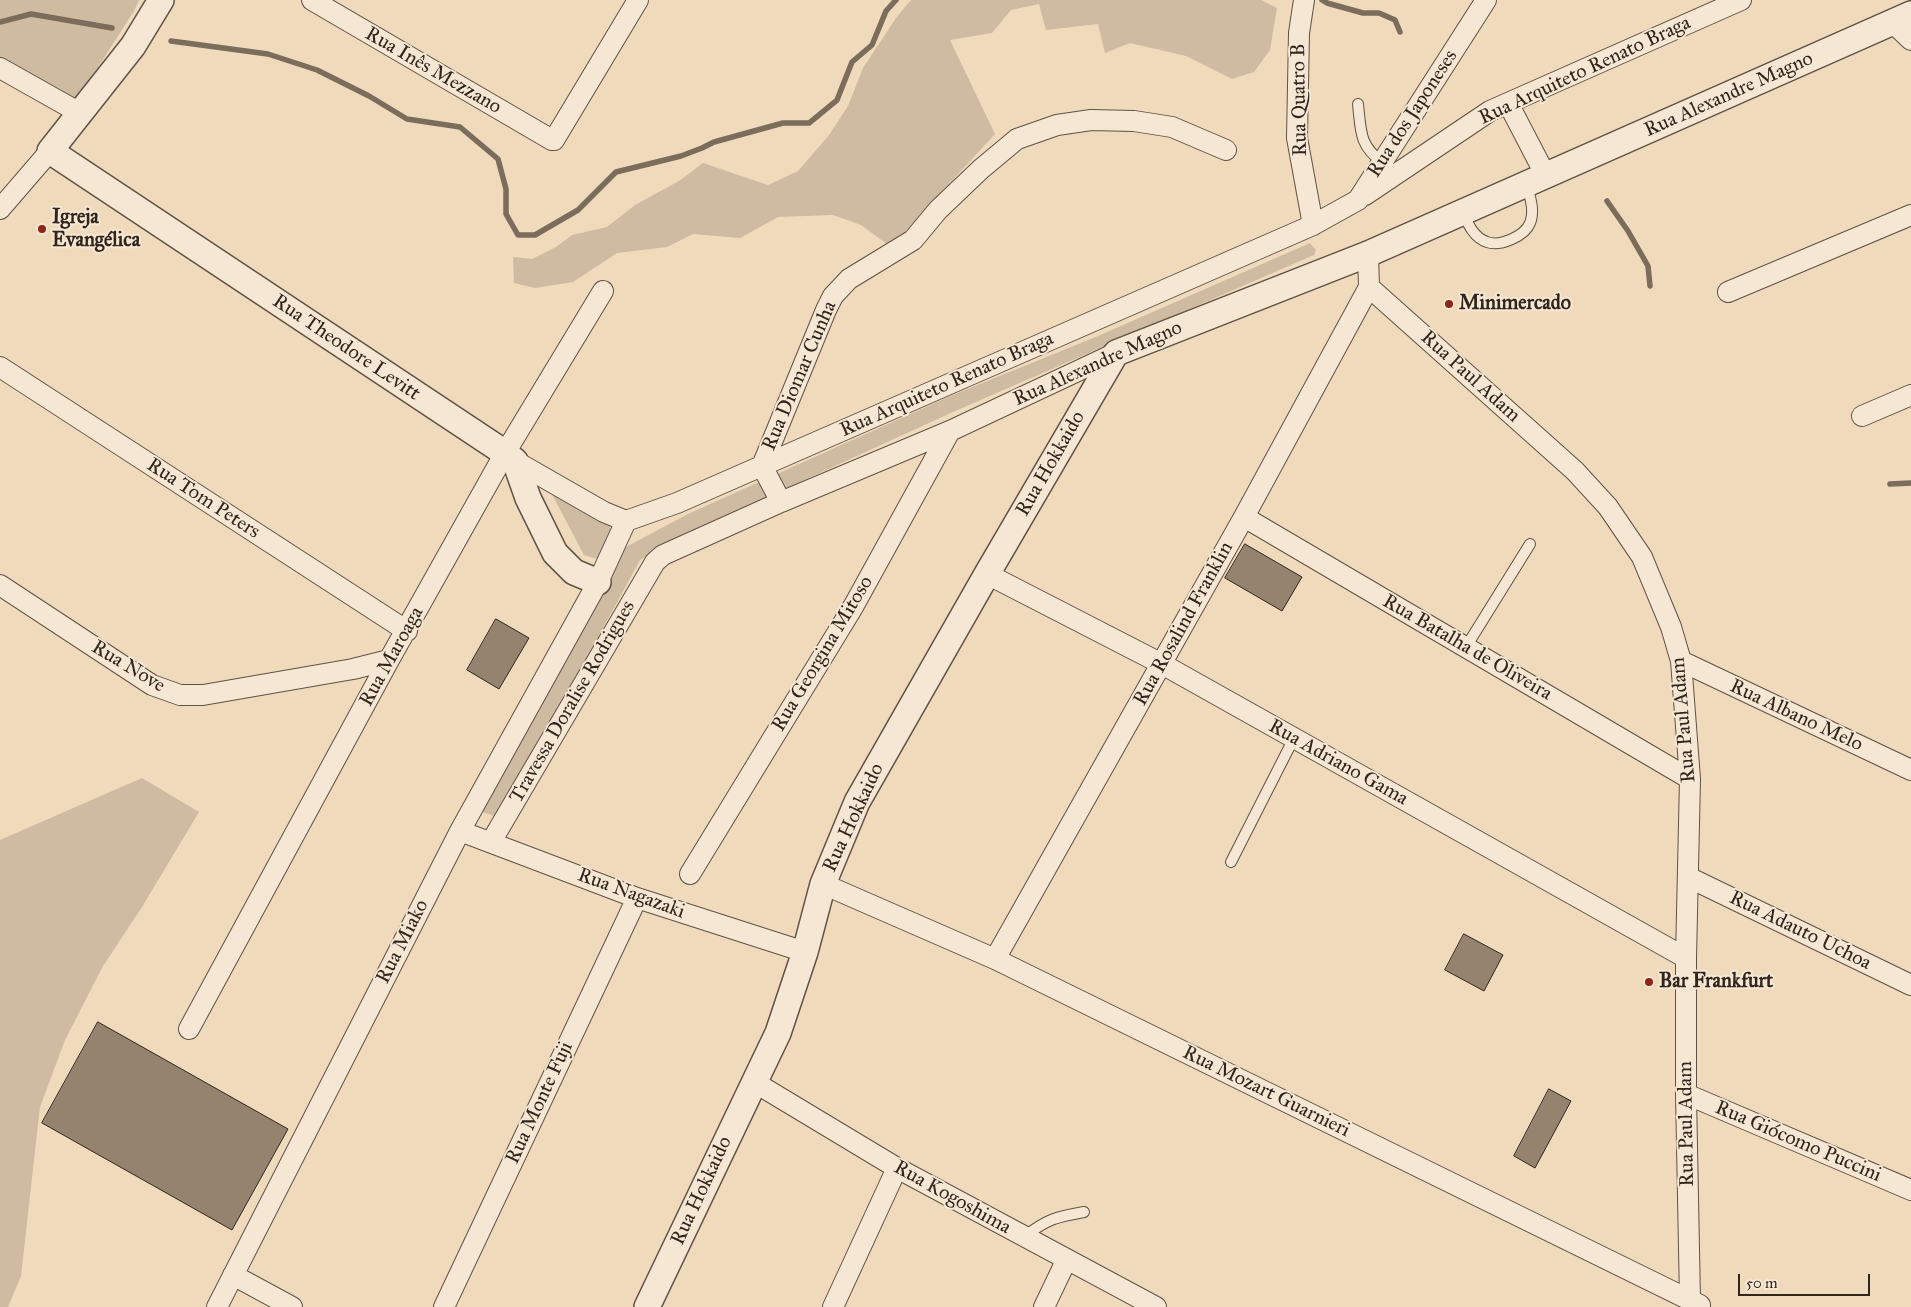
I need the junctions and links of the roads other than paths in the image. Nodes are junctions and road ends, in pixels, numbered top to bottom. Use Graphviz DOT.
graph roads {
  1 [pos="161,0"];
  2 [pos="312,0"];
  3 [pos="638,0"];
  4 [pos="1304,0"];
  5 [pos="1486,0"];
  6 [pos="1741,0"];
  7 [pos="1901,18"];
  8 [pos="1911,40"];
  9 [pos="0,68"];
  10 [pos="1508,103"];
  11 [pos="1358,104"];
  12 [pos="80,112"];
  13 [pos="1226,150"];
  14 [pos="50,151"];
  15 [pos="1382,162"];
  16 [pos="1537,180"];
  17 [pos="1358,200"];
  18 [pos="0,209"];
  19 [pos="1463,213"];
  20 [pos="1911,215"];
  21 [pos="1321,221"];
  22 [pos="1368,254"];
  23 [pos="1370,286"];
  24 [pos="603,291"];
  25 [pos="1728,292"];
  26 [pos="1116,353"];
  27 [pos="0,367"];
  28 [pos="1911,395"];
  29 [pos="1862,416"];
  30 [pos="950,432"];
  31 [pos="510,457"];
  32 [pos="762,466"];
  33 [pos="781,502"];
  34 [pos="1244,517"];
  35 [pos="626,521"];
  36 [pos="1530,544"];
  37 [pos="655,562"];
  38 [pos="987,574"];
  39 [pos="598,582"];
  40 [pos="0,585"];
  41 [pos="406,631"];
  42 [pos="1466,647"];
  43 [pos="389,660"];
  44 [pos="1682,661"];
  45 [pos="1162,664"];
  46 [pos="1294,738"];
  47 [pos="1911,770"];
  48 [pos="1690,779"];
  49 [pos="460,831"];
  50 [pos="491,842"];
  51 [pos="1231,862"];
  52 [pos="690,874"];
  53 [pos="1688,877"];
  54 [pos="823,884"];
  55 [pos="637,898"];
  56 [pos="805,952"];
  57 [pos="1686,958"];
  58 [pos="995,959"];
  59 [pos="1911,985"];
  60 [pos="189,1029"];
  61 [pos="754,1082"];
  62 [pos="1686,1094"];
  63 [pos="897,1168"];
  64 [pos="1911,1190"];
  65 [pos="1084,1212"];
  66 [pos="1024,1237"];
  67 [pos="1066,1261"];
  68 [pos="233,1275"];
  69 [pos="1696,1305"];
  70 [pos="217,1307"];
  71 [pos="292,1307"];
  72 [pos="444,1307"];
  73 [pos="647,1307"];
  74 [pos="833,1307"];
  75 [pos="1044,1307"];
  76 [pos="1156,1307"];
  1 -- 12 [label="street"];
  2 -- 3 [label="street, Rua Inês Mezzano"];
  4 -- 21 [label="street, Rua Quatro B"];
  5 -- 15 [label="street, Rua dos Japoneses"];
  6 -- 10 [label="street, Rua Arquiteto Renato Braga"];
  7 -- 8 [label="street"];
  7 -- 16 [label="street, Rua Alexandre Magno"];
  9 -- 12 [label="street"];
  10 -- 16 [label="street"];
  10 -- 17 [label="street, Rua Arquiteto Renato Braga"];
  11 -- 15 [label="lane"];
  12 -- 14 [label="street"];
  13 -- 32 [label="street, Rua Diomar Cunha"];
  14 -- 18 [label="street"];
  14 -- 31 [label="street, Rua Theodore Levitt"];
  15 -- 17 [label="street, Rua dos Japoneses"];
  16 -- 19 [label="street, Rua Alexandre Magno"];
  16 -- 19 [label="lane"];
  17 -- 21 [label="street, Rua dos Japoneses"];
  19 -- 22 [label="street, Rua Alexandre Magno"];
  20 -- 25 [label="street"];
  21 -- 32 [label="street, Rua Arquiteto Renato Braga"];
  22 -- 23 [label="street"];
  22 -- 26 [label="street, Rua Alexandre Magno"];
  23 -- 34 [label="street, Rua Rosalind Franklin"];
  23 -- 44 [label="street, Rua Paul Adam"];
  24 -- 31 [label="street, Rua Maroaga"];
  26 -- 30 [label="street, Rua Alexandre Magno"];
  26 -- 38 [label="street, Rua Hokkaido"];
  27 -- 41 [label="street, Rua Tom Peters"];
  28 -- 29 [label="street"];
  30 -- 33 [label="street, Rua Alexandre Magno"];
  30 -- 52 [label="street, Rua Georgina Mitoso"];
  31 -- 35 [label="street"];
  31 -- 39 [label="street"];
  31 -- 41 [label="street, Rua Maroaga"];
  32 -- 33 [label="street"];
  32 -- 35 [label="street, Rua Arquiteto Renato Braga"];
  33 -- 37 [label="street, Rua Alexandre Magno"];
  34 -- 42 [label="street, Rua Batalha de Oliveira"];
  34 -- 45 [label="street, Rua Rosalind Franklin"];
  35 -- 39 [label="street"];
  36 -- 42 [label="lane"];
  37 -- 50 [label="street, Travessa Doralise Rodrigues"];
  38 -- 45 [label="street, Rua Adriano Gama"];
  38 -- 54 [label="street, Rua Hokkaido"];
  39 -- 49 [label="street, Rua Miako"];
  40 -- 43 [label="street, Rua Nove"];
  41 -- 43 [label="street, Rua Maroaga"];
  42 -- 48 [label="street, Rua Batalha de Oliveira"];
  43 -- 60 [label="street, Rua Maroaga"];
  44 -- 47 [label="street, Rua Albano Melo"];
  44 -- 48 [label="street, Rua Paul Adam"];
  45 -- 46 [label="street, Rua Adriano Gama"];
  45 -- 58 [label="street, Rua Rosalind Franklin"];
  46 -- 51 [label="lane"];
  46 -- 57 [label="street, Rua Adriano Gama"];
  48 -- 53 [label="street, Rua Paul Adam"];
  49 -- 50 [label="street, Rua Nagazaki"];
  49 -- 68 [label="street, Rua Miako"];
  50 -- 55 [label="street, Rua Nagazaki"];
  53 -- 57 [label="street, Rua Paul Adam"];
  53 -- 59 [label="street, Rua Adauto Uchoa"];
  54 -- 56 [label="street, Rua Hokkaido"];
  54 -- 58 [label="street, Rua Mozart Guarnieri"];
  55 -- 56 [label="street, Rua Nagazaki"];
  55 -- 72 [label="street, Rua Monte Fuji"];
  56 -- 61 [label="street, Rua Hokkaido"];
  57 -- 62 [label="street, Rua Paul Adam"];
  58 -- 69 [label="street, Rua Mozart Guarnieri"];
  61 -- 63 [label="street, Rua Kogoshima"];
  61 -- 73 [label="street, Rua Hokkaido"];
  62 -- 64 [label="street, Rua Giócomo Puccini"];
  62 -- 69 [label="street, Rua Paul Adam"];
  63 -- 66 [label="street, Rua Kogoshima"];
  63 -- 74 [label="street"];
  65 -- 66 [label="lane"];
  66 -- 67 [label="street, Rua Kogoshima"];
  67 -- 75 [label="street"];
  67 -- 76 [label="street, Rua Kogoshima"];
  68 -- 70 [label="street, Rua Miako"];
  68 -- 71 [label="street"];
}
